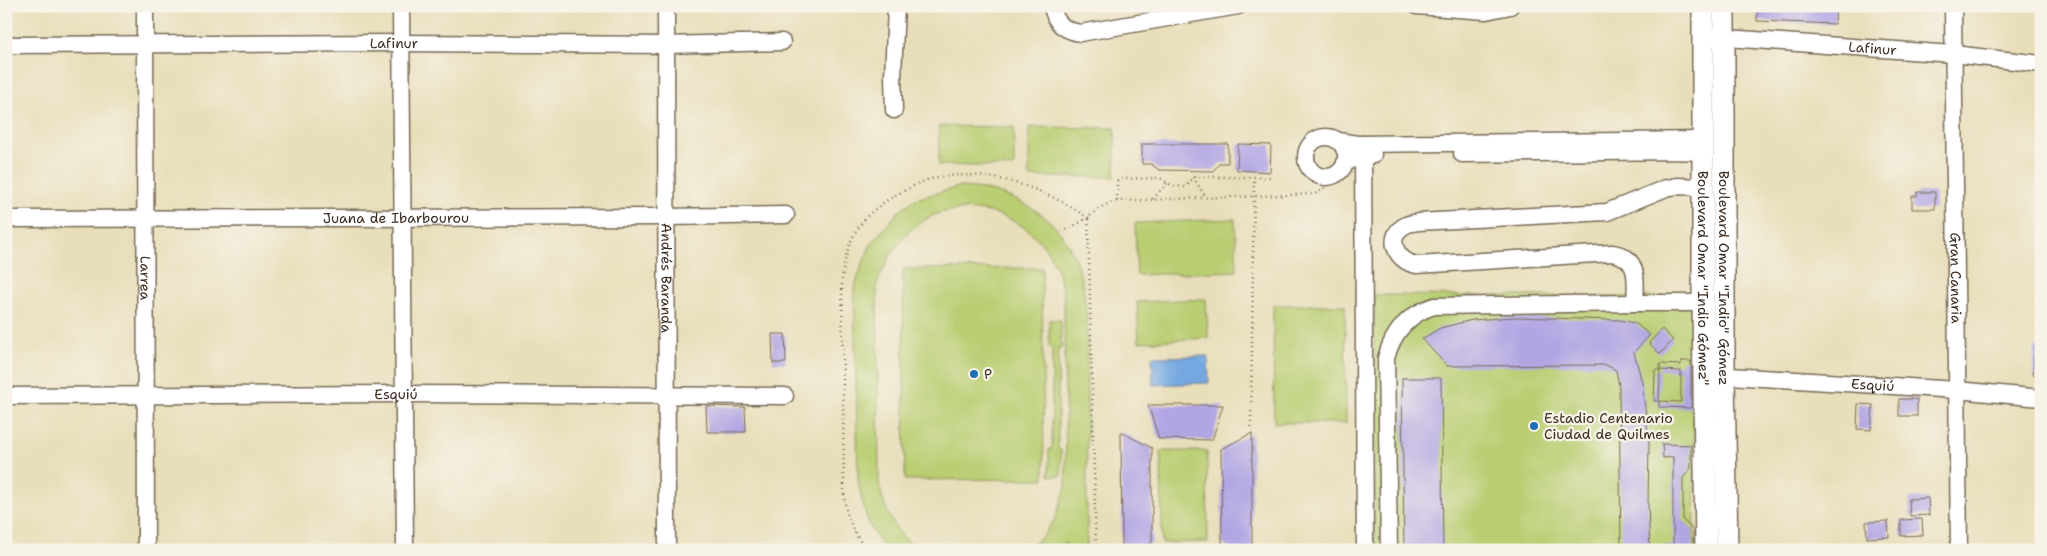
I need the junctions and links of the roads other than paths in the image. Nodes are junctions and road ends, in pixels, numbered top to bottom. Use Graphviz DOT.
graph roads {
  1 [pos="145,6"];
  2 [pos="401,6"];
  3 [pos="666,6"];
  4 [pos="896,6"];
  5 [pos="1052,6"];
  6 [pos="1238,6"];
  7 [pos="1417,6"];
  8 [pos="1510,6"];
  9 [pos="1703,6"];
  10 [pos="1724,6"];
  11 [pos="1953,6"];
  12 [pos="1703,36"];
  13 [pos="1725,38"];
  14 [pos="782,42"];
  15 [pos="400,43"];
  16 [pos="6,45"];
  17 [pos="146,45"];
  18 [pos="666,45"];
  19 [pos="1953,54"];
  20 [pos="2041,64"];
  21 [pos="894,110"];
  22 [pos="1338,141"];
  23 [pos="1704,146"];
  24 [pos="1363,149"];
  25 [pos="1345,163"];
  26 [pos="1703,187"];
  27 [pos="786,215"];
  28 [pos="667,217"];
  29 [pos="146,218"];
  30 [pos="402,218"];
  31 [pos="6,219"];
  32 [pos="1635,303"];
  33 [pos="1703,304"];
  34 [pos="1714,375"];
  35 [pos="1957,390"];
  36 [pos="403,394"];
  37 [pos="6,396"];
  38 [pos="146,396"];
  39 [pos="785,396"];
  40 [pos="666,397"];
  41 [pos="2041,398"];
  42 [pos="146,550"];
  43 [pos="405,550"];
  44 [pos="668,550"];
  45 [pos="1365,550"];
  46 [pos="1389,550"];
  47 [pos="1706,550"];
  48 [pos="1727,550"];
  49 [pos="1959,550"];
  1 -- 17 [label="street, Larrea"];
  2 -- 15 [label="street"];
  3 -- 18 [label="street, Andrés Baranda"];
  4 -- 21 [label="street"];
  5 -- 6 [label="street"];
  7 -- 8 [label="street"];
  9 -- 12 [label="main road, Boulevard Omar \"Indio Gómez\""];
  10 -- 13 [label="main road, Boulevard Omar \"Indio\" Gómez"];
  11 -- 19 [label="street, Gran Canaria"];
  12 -- 13 [label="street, Lafinur"];
  12 -- 23 [label="main road, Boulevard Omar \"Indio Gómez\""];
  13 -- 19 [label="street, Lafinur"];
  13 -- 34 [label="main road, Boulevard Omar \"Indio\" Gómez"];
  14 -- 18 [label="street, Lafinur"];
  15 -- 17 [label="street, Lafinur"];
  15 -- 18 [label="street, Lafinur"];
  15 -- 30 [label="street"];
  16 -- 17 [label="street, Lafinur"];
  17 -- 29 [label="street, Larrea"];
  18 -- 28 [label="street, Andrés Baranda"];
  19 -- 20 [label="street, Lafinur"];
  19 -- 35 [label="street, Gran Canaria"];
  22 -- 24 [label="street"];
  22 -- 25 [label="street"];
  22 -- 25 [label="street"];
  23 -- 24 [label="street"];
  23 -- 26 [label="main road, Boulevard Omar \"Indio Gómez\""];
  24 -- 25 [label="street"];
  24 -- 45 [label="street"];
  26 -- 32 [label="street"];
  26 -- 33 [label="main road, Boulevard Omar \"Indio Gómez\""];
  27 -- 28 [label="street, Juana de Ibarbourou"];
  28 -- 30 [label="street, Juana de Ibarbourou"];
  28 -- 40 [label="street, Andrés Baranda"];
  29 -- 30 [label="street, Juana de Ibarbourou"];
  29 -- 31 [label="street, Juana de Ibarbourou"];
  29 -- 38 [label="street, Larrea"];
  30 -- 36 [label="street"];
  32 -- 33 [label="street"];
  32 -- 46 [label="street"];
  33 -- 34 [label="main road, Boulevard Omar \"Indio Gómez\""];
  34 -- 35 [label="street, Esquiú"];
  34 -- 47 [label="main road, Boulevard Omar \"Indio Gómez\""];
  34 -- 48 [label="main road, Boulevard Omar \"Indio\" Gómez"];
  35 -- 41 [label="street, Esquiú"];
  35 -- 49 [label="street, Gran Canaria"];
  36 -- 38 [label="street, Esquiú"];
  36 -- 40 [label="street, Esquiú"];
  36 -- 43 [label="street"];
  37 -- 38 [label="street, Esquiú"];
  38 -- 42 [label="street, Larrea"];
  39 -- 40 [label="street, Esquiú"];
  40 -- 44 [label="street, Andrés Baranda"];
}
